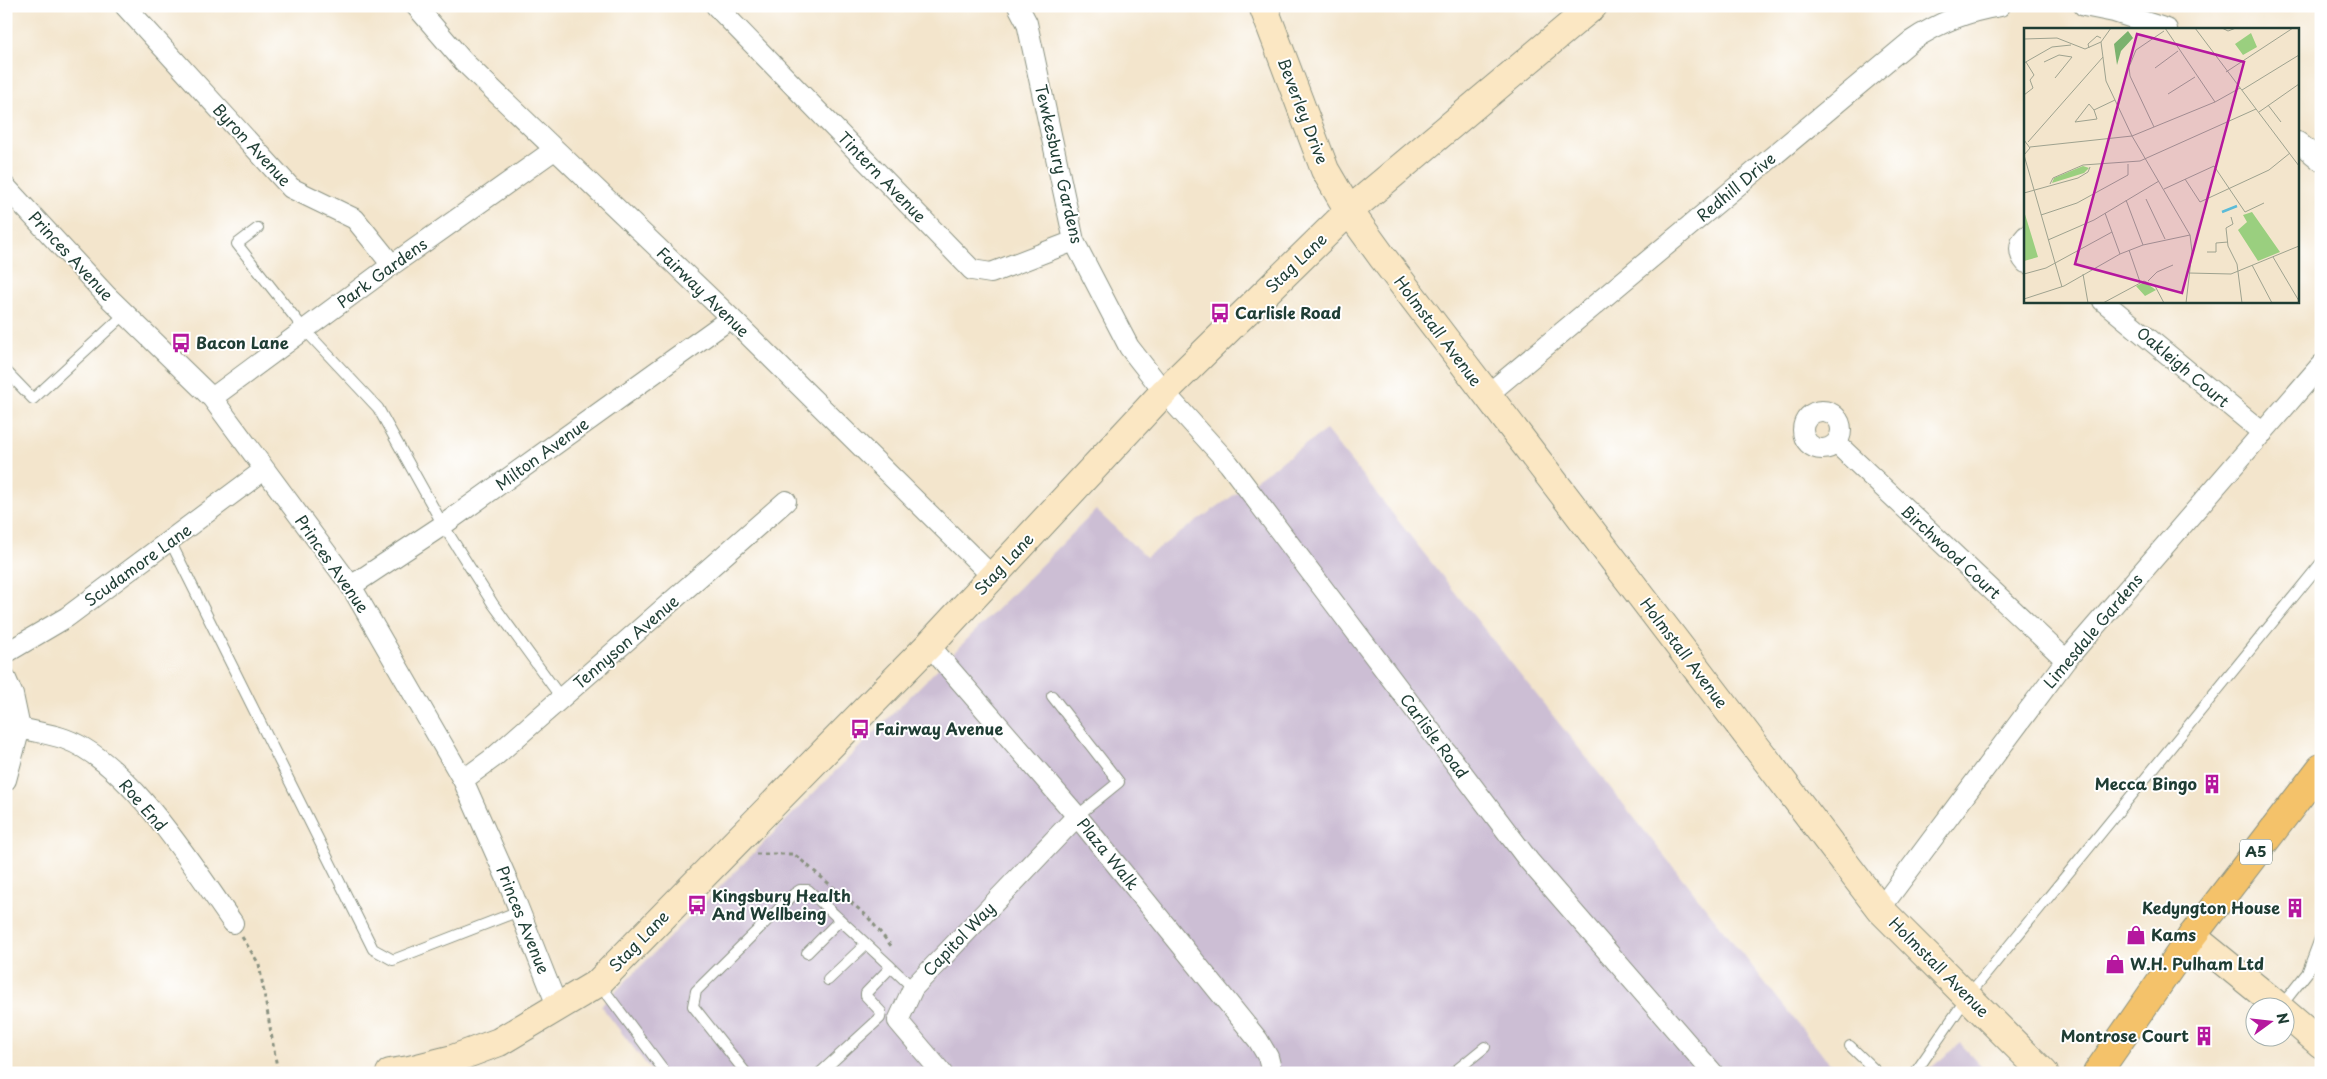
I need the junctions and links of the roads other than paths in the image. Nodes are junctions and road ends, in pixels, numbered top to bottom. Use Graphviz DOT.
graph roads {
  1 [pos="125,6"];
  2 [pos="416,6"];
  3 [pos="716,6"];
  4 [pos="1018,6"];
  5 [pos="1263,6"];
  6 [pos="1593,6"];
  7 [pos="2000,6"];
  8 [pos="2084,6"];
  9 [pos="2164,28"];
  10 [pos="2300,144"];
  11 [pos="554,150"];
  12 [pos="2321,161"];
  13 [pos="6,187"];
  14 [pos="1349,212"];
  15 [pos="258,228"];
  16 [pos="2024,238"];
  17 [pos="1074,241"];
  18 [pos="2024,259"];
  19 [pos="392,265"];
  20 [pos="2104,302"];
  21 [pos="125,314"];
  22 [pos="731,318"];
  23 [pos="304,329"];
  24 [pos="2321,365"];
  25 [pos="6,371"];
  26 [pos="1164,392"];
  27 [pos="1487,395"];
  28 [pos="212,398"];
  29 [pos="2263,433"];
  30 [pos="1836,443"];
  31 [pos="264,470"];
  32 [pos="786,501"];
  33 [pos="443,525"];
  34 [pos="170,541"];
  35 [pos="2321,563"];
  36 [pos="992,576"];
  37 [pos="351,586"];
  38 [pos="929,645"];
  39 [pos="6,653"];
  40 [pos="2066,660"];
  41 [pos="6,679"];
  42 [pos="1052,696"];
  43 [pos="562,699"];
  44 [pos="20,728"];
  45 [pos="2321,768"];
  46 [pos="6,780"];
  47 [pos="463,780"];
  48 [pos="1077,816"];
  49 [pos="1880,909"];
  50 [pos="519,911"];
  51 [pos="840,920"];
  52 [pos="233,923"];
  53 [pos="2192,936"];
  54 [pos="2321,936"];
  55 [pos="866,944"];
  56 [pos="807,953"];
  57 [pos="891,967"];
  58 [pos="828,980"];
  59 [pos="598,982"];
  60 [pos="913,988"];
  61 [pos="1968,996"];
  62 [pos="2267,996"];
  63 [pos="2288,996"];
  64 [pos="558,1008"];
  65 [pos="2294,1021"];
  66 [pos="2321,1044"];
  67 [pos="1850,1046"];
  68 [pos="1485,1047"];
  69 [pos="390,1073"];
  70 [pos="666,1073"];
  71 [pos="746,1073"];
  72 [pos="820,1073"];
  73 [pos="942,1073"];
  74 [pos="1272,1073"];
  75 [pos="1453,1073"];
  76 [pos="1713,1073"];
  77 [pos="1878,1073"];
  78 [pos="1915,1073"];
  79 [pos="2044,1073"];
  80 [pos="2097,1073"];
  1 -- 19 [label="street, Byron Avenue"];
  2 -- 11 [label="street, Fairway Avenue"];
  3 -- 17 [label="street, Tintern Avenue"];
  4 -- 17 [label="street, Tewkesbury Gardens"];
  5 -- 14 [label="street, Beverley Drive"];
  6 -- 14 [label="street, Stag Lane"];
  7 -- 27 [label="street, Redhill Drive"];
  8 -- 9 [label="street"];
  10 -- 12 [label="street"];
  11 -- 19 [label="street, Park Gardens"];
  11 -- 22 [label="street, Fairway Avenue"];
  13 -- 21 [label="street, Princes Avenue"];
  14 -- 26 [label="street, Stag Lane"];
  14 -- 27 [label="street, Holmstall Avenue"];
  15 -- 23 [label="lane"];
  16 -- 18 [label="street"];
  17 -- 26 [label="street, Tewkesbury Gardens"];
  19 -- 23 [label="street, Park Gardens"];
  20 -- 29 [label="street, Oakleigh Court"];
  21 -- 25 [label="lane"];
  21 -- 28 [label="street, Princes Avenue"];
  22 -- 33 [label="street, Milton Avenue"];
  22 -- 36 [label="street, Fairway Avenue"];
  23 -- 28 [label="street, Park Gardens"];
  23 -- 33 [label="lane"];
  24 -- 29 [label="street, Limesdale Gardens"];
  26 -- 36 [label="street, Stag Lane"];
  26 -- 76 [label="street, Carlisle Road"];
  27 -- 49 [label="street, Holmstall Avenue"];
  28 -- 31 [label="street, Princes Avenue"];
  29 -- 40 [label="street, Limesdale Gardens"];
  30 -- 40 [label="street, Birchwood Court"];
  31 -- 34 [label="street, Scudamore Lane"];
  31 -- 37 [label="street, Princes Avenue"];
  32 -- 43 [label="street, Tennyson Avenue"];
  33 -- 37 [label="street, Milton Avenue"];
  33 -- 43 [label="lane"];
  34 -- 39 [label="street, Scudamore Lane"];
  34 -- 50 [label="lane"];
  35 -- 61 [label="lane"];
  36 -- 38 [label="street, Stag Lane"];
  37 -- 47 [label="street, Princes Avenue"];
  38 -- 48 [label="street, Plaza Walk"];
  38 -- 59 [label="street, Stag Lane"];
  40 -- 49 [label="street, Limesdale Gardens"];
  41 -- 44 [label="street"];
  42 -- 48 [label="lane"];
  43 -- 47 [label="street, Tennyson Avenue"];
  44 -- 46 [label="street"];
  44 -- 52 [label="street, Roe End"];
  45 -- 53 [label="main road, A5"];
  47 -- 50 [label="street, Princes Avenue"];
  48 -- 60 [label="street, Capitol Way"];
  48 -- 74 [label="street, Plaza Walk"];
  49 -- 61 [label="street, Holmstall Avenue"];
  50 -- 64 [label="street, Princes Avenue"];
  51 -- 55 [label="lane"];
  51 -- 56 [label="lane"];
  51 -- 71 [label="lane"];
  53 -- 62 [label="street"];
  53 -- 80 [label="main road, A5"];
  54 -- 63 [label="lane"];
  55 -- 57 [label="lane"];
  55 -- 58 [label="lane"];
  57 -- 60 [label="lane"];
  57 -- 72 [label="lane"];
  59 -- 64 [label="street, Stag Lane"];
  59 -- 70 [label="lane"];
  60 -- 73 [label="street, Capitol Way"];
  61 -- 78 [label="lane"];
  61 -- 79 [label="street, Holmstall Avenue"];
  64 -- 69 [label="street, Stag Lane"];
  65 -- 66 [label="street"];
  67 -- 77 [label="lane"];
  68 -- 75 [label="lane"];
}
